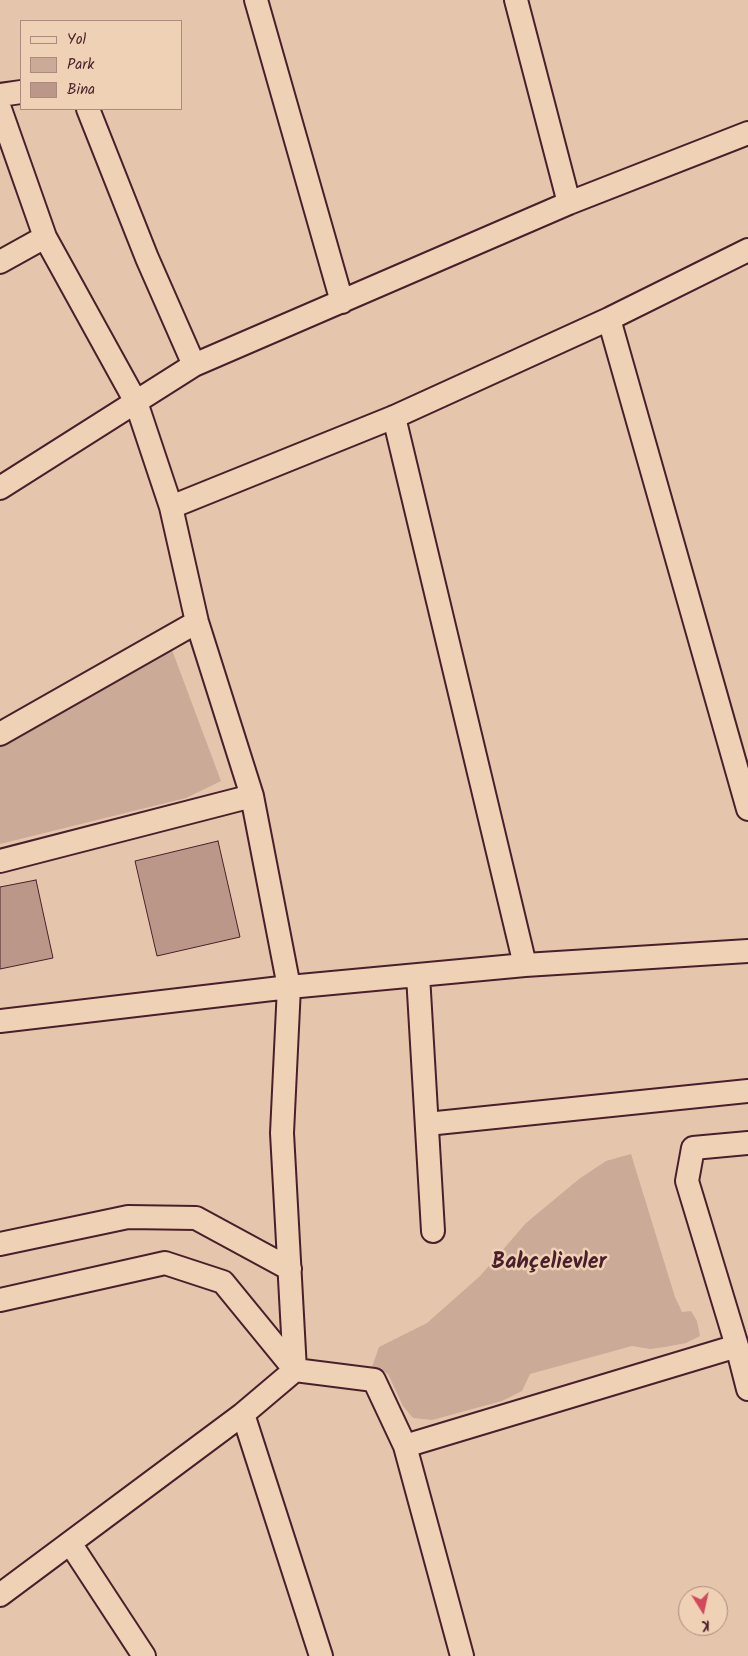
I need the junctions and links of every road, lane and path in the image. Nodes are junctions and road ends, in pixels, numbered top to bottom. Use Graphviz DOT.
graph roads {
  1 [pos="256,0"];
  2 [pos="516,0"];
  3 [pos="20,92"];
  4 [pos="0,95"];
  5 [pos="0,109"];
  6 [pos="88,110"];
  7 [pos="748,133"];
  8 [pos="569,203"];
  9 [pos="45,237"];
  10 [pos="748,250"];
  11 [pos="0,262"];
  12 [pos="342,302"];
  13 [pos="609,319"];
  14 [pos="194,365"];
  15 [pos="136,402"];
  16 [pos="394,417"];
  17 [pos="0,488"];
  18 [pos="171,507"];
  19 [pos="197,622"];
  20 [pos="0,734"];
  21 [pos="252,796"];
  22 [pos="748,809"];
  23 [pos="0,861"];
  24 [pos="748,951"];
  25 [pos="525,965"];
  26 [pos="418,975"];
  27 [pos="288,987"];
  28 [pos="0,1021"];
  29 [pos="748,1091"];
  30 [pos="427,1124"];
  31 [pos="748,1143"];
  32 [pos="433,1231"];
  33 [pos="0,1244"];
  34 [pos="290,1269"];
  35 [pos="0,1300"];
  36 [pos="737,1346"];
  37 [pos="296,1370"];
  38 [pos="748,1389"];
  39 [pos="242,1414"];
  40 [pos="405,1446"];
  41 [pos="70,1543"];
  42 [pos="0,1595"];
  43 [pos="144,1656"];
  44 [pos="321,1656"];
  45 [pos="462,1656"];
  1 -- 12 [label="street"];
  2 -- 8 [label="street"];
  3 -- 4 [label="street"];
  5 -- 9 [label="street"];
  6 -- 14 [label="street"];
  7 -- 8 [label="street"];
  8 -- 12 [label="street"];
  9 -- 11 [label="street"];
  9 -- 15 [label="street"];
  10 -- 13 [label="street"];
  12 -- 14 [label="street"];
  13 -- 16 [label="street"];
  13 -- 22 [label="street"];
  14 -- 15 [label="street"];
  15 -- 17 [label="street"];
  15 -- 18 [label="street"];
  16 -- 18 [label="street"];
  16 -- 25 [label="street"];
  18 -- 19 [label="street"];
  19 -- 20 [label="street"];
  19 -- 21 [label="street"];
  21 -- 23 [label="street"];
  21 -- 27 [label="street"];
  24 -- 25 [label="street"];
  25 -- 26 [label="street"];
  26 -- 27 [label="street"];
  26 -- 30 [label="street"];
  27 -- 28 [label="street"];
  27 -- 34 [label="street"];
  29 -- 30 [label="street"];
  30 -- 32 [label="street"];
  31 -- 36 [label="street"];
  33 -- 34 [label="street"];
  34 -- 37 [label="street"];
  35 -- 37 [label="street"];
  36 -- 38 [label="street"];
  36 -- 40 [label="street"];
  37 -- 39 [label="street"];
  37 -- 40 [label="street"];
  39 -- 41 [label="street"];
  39 -- 44 [label="street"];
  40 -- 45 [label="street"];
  41 -- 42 [label="street"];
  41 -- 43 [label="street"];
}
